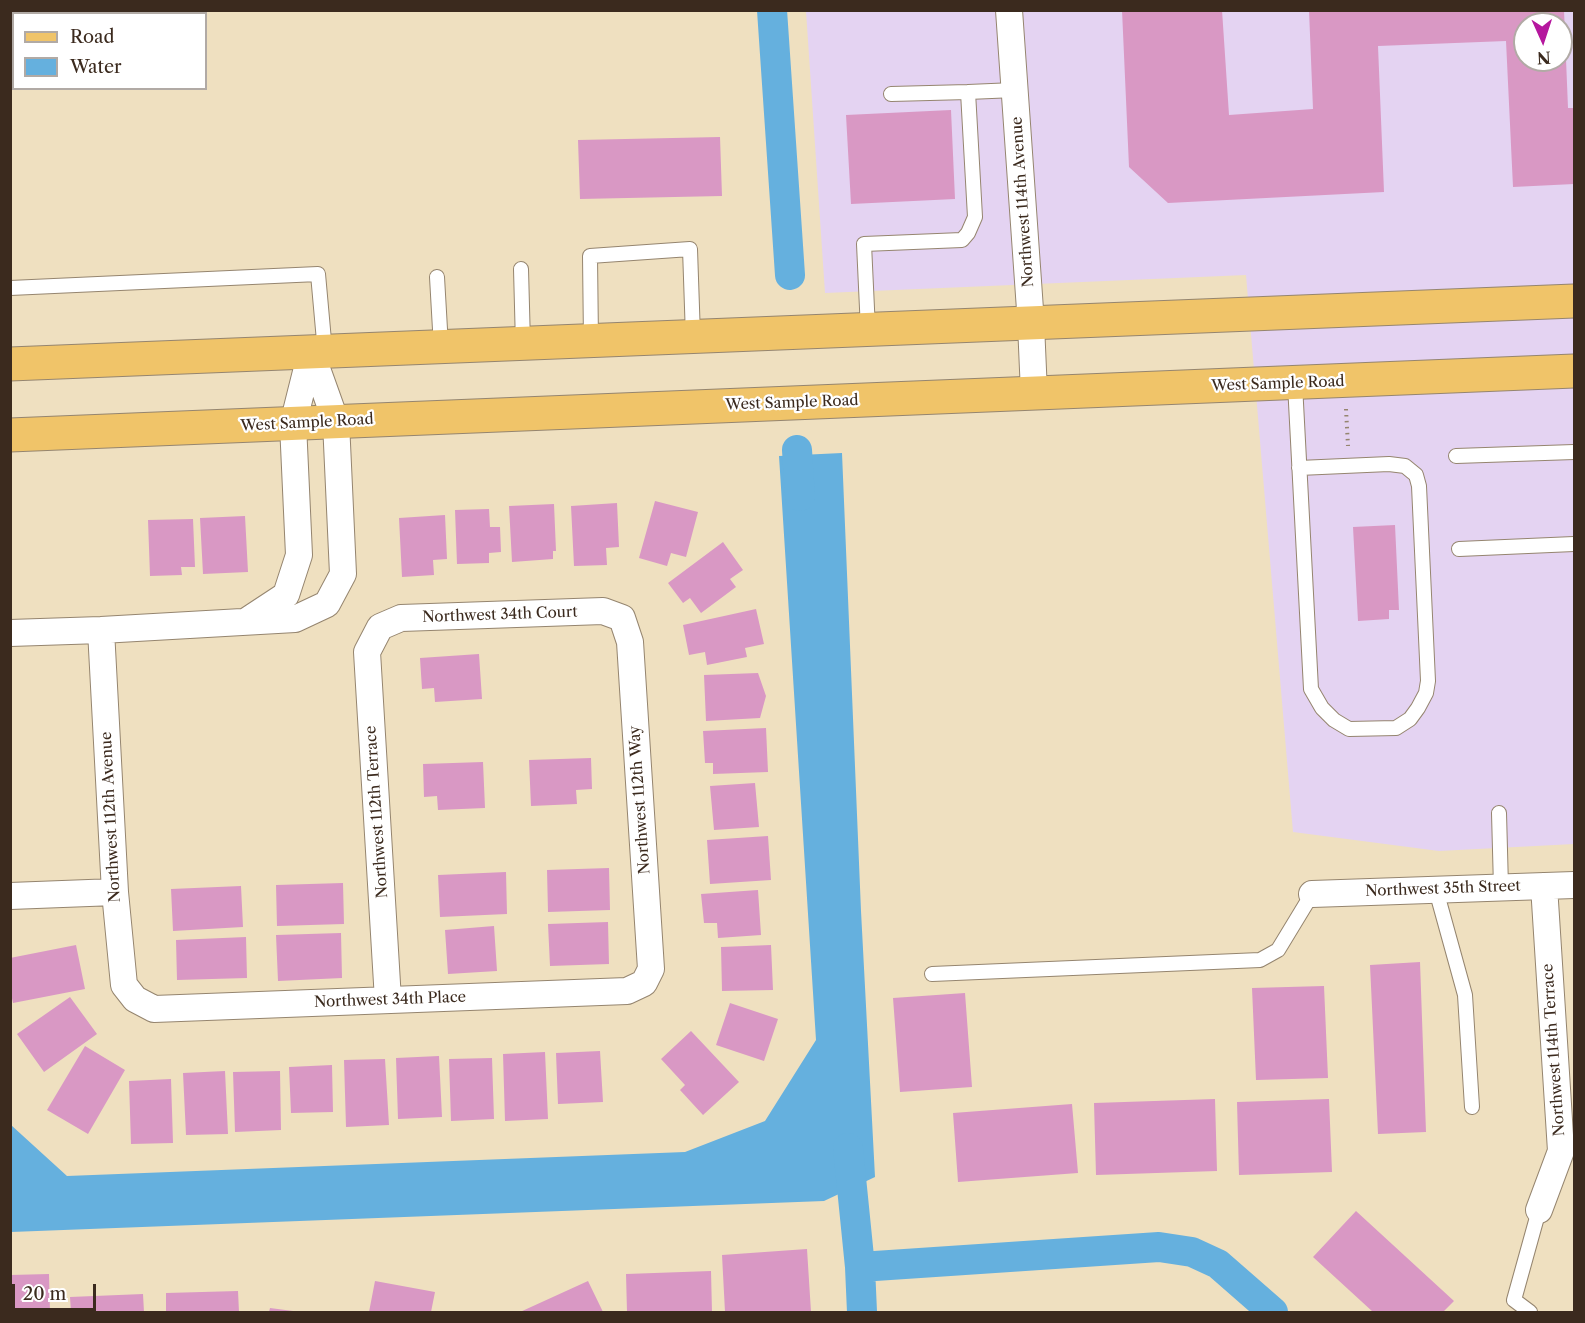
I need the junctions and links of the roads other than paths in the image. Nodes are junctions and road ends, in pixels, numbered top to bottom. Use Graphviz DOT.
graph roads {
  1 [pos="1010,10"];
  2 [pos="1015,90"];
  3 [pos="968,92"];
  4 [pos="891,94"];
  5 [pos="521,270"];
  6 [pos="437,277"];
  7 [pos="10,288"];
  8 [pos="1575,301"];
  9 [pos="1031,324"];
  10 [pos="868,330"];
  11 [pos="693,337"];
  12 [pos="591,341"];
  13 [pos="523,344"];
  14 [pos="441,347"];
  15 [pos="318,352"];
  16 [pos="10,364"];
  17 [pos="1575,372"];
  18 [pos="1294,384"];
  19 [pos="1034,393"];
  20 [pos="336,422"];
  21 [pos="293,424"];
  22 [pos="10,435"];
  23 [pos="1575,452"];
  24 [pos="1455,456"];
  25 [pos="1299,468"];
  26 [pos="1575,544"];
  27 [pos="1459,549"];
  28 [pos="622,618"];
  29 [pos="245,622"];
  30 [pos="380,627"];
  31 [pos="101,630"];
  32 [pos="10,633"];
  33 [pos="1499,813"];
  34 [pos="1575,885"];
  35 [pos="1544,886"];
  36 [pos="1501,887"];
  37 [pos="1436,890"];
  38 [pos="115,892"];
  39 [pos="1312,894"];
  40 [pos="10,896"];
  41 [pos="932,974"];
  42 [pos="645,983"];
  43 [pos="135,999"];
  44 [pos="388,1000"];
  45 [pos="1472,1107"];
  46 [pos="1539,1210"];
  47 [pos="1530,1312"];
  1 -- 2 [label="street, Northwest 114th Avenue"];
  2 -- 3 [label="lane"];
  2 -- 9 [label="street, Northwest 114th Avenue"];
  3 -- 4 [label="lane"];
  3 -- 10 [label="lane"];
  5 -- 13 [label="lane"];
  6 -- 14 [label="lane"];
  7 -- 15 [label="lane"];
  8 -- 9 [label="main road"];
  9 -- 10 [label="main road"];
  9 -- 19 [label="street, Northwest 114th Avenue"];
  10 -- 11 [label="main road"];
  11 -- 12 [label="main road"];
  11 -- 12 [label="lane"];
  12 -- 13 [label="main road"];
  13 -- 14 [label="main road"];
  14 -- 15 [label="main road"];
  15 -- 16 [label="main road"];
  15 -- 20 [label="street"];
  15 -- 21 [label="street"];
  17 -- 18 [label="main road, West Sample Road"];
  18 -- 19 [label="main road, West Sample Road"];
  18 -- 25 [label="lane"];
  19 -- 20 [label="main road, West Sample Road"];
  20 -- 21 [label="main road, West Sample Road"];
  20 -- 29 [label="street"];
  21 -- 22 [label="main road, West Sample Road"];
  21 -- 29 [label="street"];
  23 -- 24 [label="lane"];
  25 -- 25 [label="lane"];
  26 -- 27 [label="lane"];
  28 -- 30 [label="street, Northwest 34th Court"];
  28 -- 42 [label="street, Northwest 112th Way"];
  29 -- 31 [label="street"];
  30 -- 44 [label="street, Northwest 112th Terrace"];
  31 -- 32 [label="street"];
  31 -- 38 [label="street, Northwest 112th Avenue"];
  33 -- 36 [label="lane"];
  34 -- 35 [label="street, Northwest 35th Street"];
  35 -- 36 [label="street, Northwest 35th Street"];
  35 -- 46 [label="street, Northwest 114th Terrace"];
  36 -- 37 [label="street, Northwest 35th Street"];
  37 -- 39 [label="street, Northwest 35th Street"];
  37 -- 45 [label="lane"];
  38 -- 40 [label="street"];
  38 -- 43 [label="street, Northwest 112th Avenue"];
  39 -- 41 [label="lane"];
  42 -- 44 [label="street, Northwest 34th Place"];
  43 -- 44 [label="street, Northwest 34th Place"];
  46 -- 47 [label="lane"];
}
